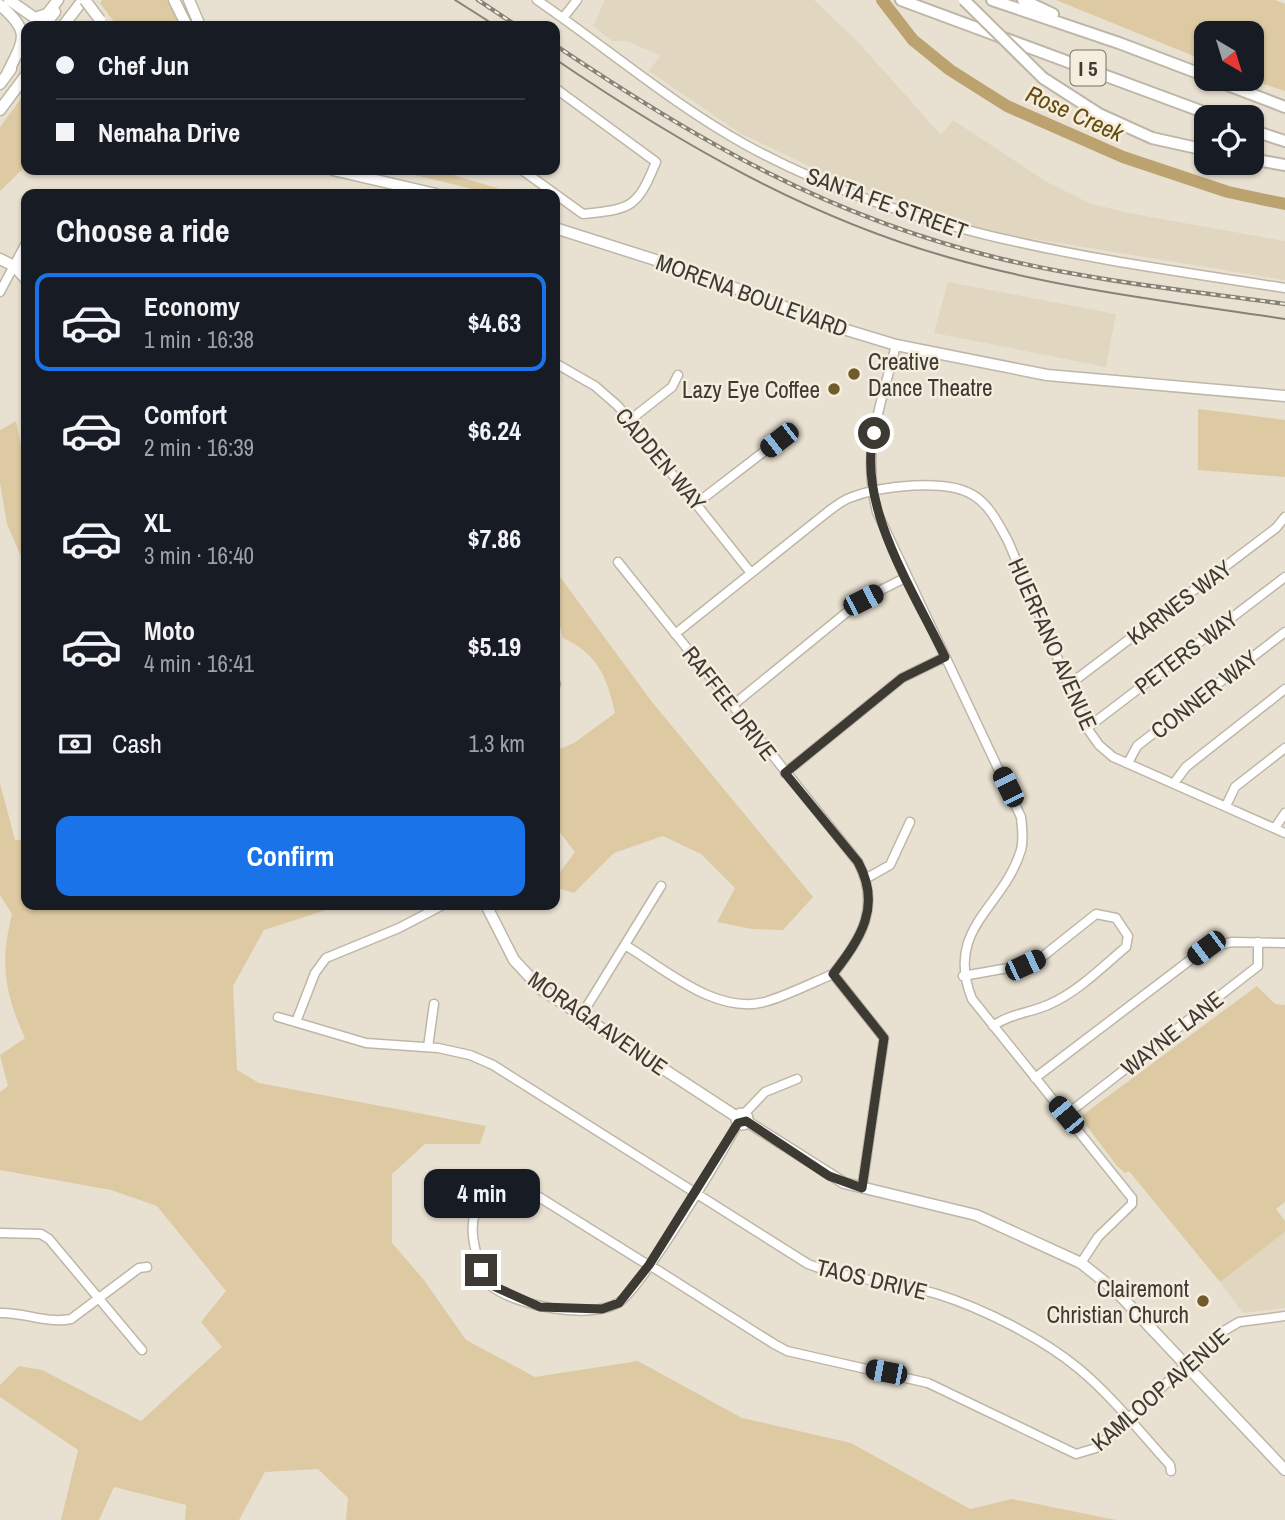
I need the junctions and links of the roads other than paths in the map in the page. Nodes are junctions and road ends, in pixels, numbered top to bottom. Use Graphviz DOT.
graph roads {
  1 [pos="9,0"];
  2 [pos="58,0"];
  3 [pos="64,0"];
  4 [pos="86,0"];
  5 [pos="174,0"];
  6 [pos="189,0"];
  7 [pos="537,0"];
  8 [pos="577,0"];
  9 [pos="901,0"];
  10 [pos="964,0"];
  11 [pos="992,0"];
  12 [pos="1023,0"];
  13 [pos="0,5"];
  14 [pos="563,18"];
  15 [pos="48,21"];
  16 [pos="67,21"];
  17 [pos="102,21"];
  18 [pos="184,21"];
  19 [pos="198,21"];
  20 [pos="21,25"];
  21 [pos="21,42"];
  22 [pos="1119,43"];
  23 [pos="21,56"];
  24 [pos="1194,71"];
  25 [pos="7,74"];
  26 [pos="21,82"];
  27 [pos="0,83"];
  28 [pos="1243,91"];
  29 [pos="560,92"];
  30 [pos="1285,107"];
  31 [pos="1194,108"];
  32 [pos="0,110"];
  33 [pos="1264,134"];
  34 [pos="1285,141"];
  35 [pos="1194,147"];
  36 [pos="1264,161"];
  37 [pos="1285,165"];
  38 [pos="354,175"];
  39 [pos="529,175"];
  40 [pos="415,189"];
  41 [pos="548,189"];
  42 [pos="560,197"];
  43 [pos="560,230"];
  44 [pos="21,253"];
  45 [pos="0,259"];
  46 [pos="14,266"];
  47 [pos="21,266"];
  48 [pos="21,274"];
  49 [pos="1285,288"];
  50 [pos="0,292"];
  51 [pos="896,345"];
  52 [pos="560,366"];
  53 [pos="678,375"];
  54 [pos="1285,396"];
  55 [pos="630,420"];
  56 [pos="779,440"];
  57 [pos="871,490"];
  58 [pos="697,503"];
  59 [pos="1285,517"];
  60 [pos="618,562"];
  61 [pos="751,573"];
  62 [pos="907,577"];
  63 [pos="1285,577"];
  64 [pos="1285,632"];
  65 [pos="675,634"];
  66 [pos="945,657"];
  67 [pos="1070,684"];
  68 [pos="1285,689"];
  69 [pos="733,705"];
  70 [pos="1087,728"];
  71 [pos="1285,748"];
  72 [pos="1128,762"];
  73 [pos="785,773"];
  74 [pos="1174,783"];
  75 [pos="1226,806"];
  76 [pos="1285,813"];
  77 [pos="910,822"];
  78 [pos="1275,828"];
  79 [pos="1285,832"];
  80 [pos="867,878"];
  81 [pos="661,886"];
  82 [pos="433,910"];
  83 [pos="488,910"];
  84 [pos="1258,942"];
  85 [pos="1285,943"];
  86 [pos="625,945"];
  87 [pos="833,974"];
  88 [pos="963,976"];
  89 [pos="434,1004"];
  90 [pos="581,1016"];
  91 [pos="278,1017"];
  92 [pos="296,1022"];
  93 [pos="993,1026"];
  94 [pos="428,1047"];
  95 [pos="1035,1078"];
  96 [pos="797,1079"];
  97 [pos="1066,1115"];
  98 [pos="741,1119"];
  99 [pos="862,1188"];
  100 [pos="696,1192"];
  101 [pos="0,1233"];
  102 [pos="1082,1263"];
  103 [pos="649,1265"];
  104 [pos="147,1267"];
  105 [pos="99,1300"];
  106 [pos="0,1313"];
  107 [pos="1285,1316"];
  108 [pos="142,1350"];
  109 [pos="1184,1363"];
  110 [pos="1127,1417"];
  111 [pos="1285,1470"];
  112 [pos="1171,1471"];
  1 -- 2 [label="main road"];
  3 -- 15 [label="main road"];
  4 -- 16 [label="main road"];
  4 -- 17 [label="main road, bridge"];
  5 -- 18 [label="main road"];
  6 -- 19 [label="main road"];
  7 -- 14 [label="street, SANTA FE STREET"];
  8 -- 14 [label="street"];
  9 -- 31 [label="highway, I 5"];
  10 -- 35 [label="highway, bridge"];
  11 -- 22 [label="highway, I 5"];
  12 -- 22 [label="highway"];
  13 -- 20 [label="main road"];
  14 -- 49 [label="street, SANTA FE STREET"];
  21 -- 25 [label="main road"];
  22 -- 24 [label="highway, I 5"];
  23 -- 25 [label="main road"];
  25 -- 27 [label="main road"];
  26 -- 32 [label="main road"];
  28 -- 30 [label="highway"];
  29 -- 42 [label="street"];
  33 -- 34 [label="highway"];
  36 -- 37 [label="highway"];
  38 -- 40 [label="main road"];
  39 -- 41 [label="street"];
  43 -- 51 [label="main road, MORENA BOULEVARD"];
  44 -- 46 [label="street"];
  45 -- 46 [label="main road"];
  46 -- 47 [label="main road"];
  46 -- 48 [label="main road"];
  46 -- 50 [label="street"];
  51 -- 54 [label="main road, MORENA BOULEVARD"];
  51 -- 57 [label="street"];
  52 -- 55 [label="street, CADDEN WAY"];
  53 -- 55 [label="street"];
  55 -- 58 [label="street, CADDEN WAY"];
  56 -- 58 [label="street"];
  57 -- 61 [label="street, HUERFANO AVENUE"];
  57 -- 62 [label="street"];
  57 -- 67 [label="street, HUERFANO AVENUE"];
  58 -- 61 [label="street, CADDEN WAY"];
  59 -- 67 [label="street, KARNES WAY"];
  60 -- 65 [label="street, RAFFEE DRIVE"];
  61 -- 65 [label="street, HUERFANO AVENUE"];
  62 -- 66 [label="street"];
  62 -- 69 [label="street"];
  63 -- 70 [label="street, PETERS WAY"];
  64 -- 72 [label="street, CONNER WAY"];
  65 -- 69 [label="street, RAFFEE DRIVE"];
  66 -- 73 [label="street"];
  66 -- 88 [label="street"];
  67 -- 70 [label="street, HUERFANO AVENUE"];
  68 -- 74 [label="street"];
  69 -- 73 [label="street, RAFFEE DRIVE"];
  70 -- 72 [label="street, HUERFANO AVENUE"];
  71 -- 75 [label="street"];
  72 -- 74 [label="street, HUERFANO AVENUE"];
  73 -- 80 [label="street, RAFFEE DRIVE"];
  74 -- 75 [label="street, HUERFANO AVENUE"];
  75 -- 78 [label="street, HUERFANO AVENUE"];
  76 -- 78 [label="street"];
  77 -- 80 [label="street"];
  78 -- 79 [label="street, HUERFANO AVENUE"];
  80 -- 87 [label="street"];
  81 -- 86 [label="street"];
  82 -- 92 [label="street"];
  83 -- 90 [label="main road, MORAGA AVENUE"];
  84 -- 85 [label="street"];
  84 -- 95 [label="street"];
  84 -- 97 [label="street, WAYNE LANE"];
  86 -- 87 [label="street"];
  86 -- 90 [label="street"];
  87 -- 99 [label="street"];
  88 -- 93 [label="street"];
  88 -- 93 [label="street"];
  89 -- 94 [label="street"];
  90 -- 98 [label="main road, MORAGA AVENUE"];
  91 -- 92 [label="street, TAOS DRIVE"];
  92 -- 94 [label="street, TAOS DRIVE"];
  93 -- 95 [label="street"];
  94 -- 100 [label="street, TAOS DRIVE"];
  95 -- 97 [label="street"];
  96 -- 98 [label="street"];
  97 -- 102 [label="street"];
  98 -- 99 [label="main road, MORAGA AVENUE"];
  98 -- 100 [label="street"];
  99 -- 102 [label="main road, MORAGA AVENUE"];
  100 -- 103 [label="street"];
  100 -- 110 [label="street, TAOS DRIVE"];
  101 -- 105 [label="street"];
  102 -- 109 [label="main road, MORAGA AVENUE"];
  103 -- 103 [label="street"];
  103 -- 110 [label="street, KAMLOOP AVENUE"];
  104 -- 105 [label="street"];
  105 -- 106 [label="street"];
  105 -- 108 [label="street"];
  107 -- 109 [label="street, KAMLOOP AVENUE"];
  109 -- 110 [label="street, KAMLOOP AVENUE"];
  109 -- 111 [label="main road, MORAGA AVENUE"];
  110 -- 112 [label="street, TAOS DRIVE"];
}
